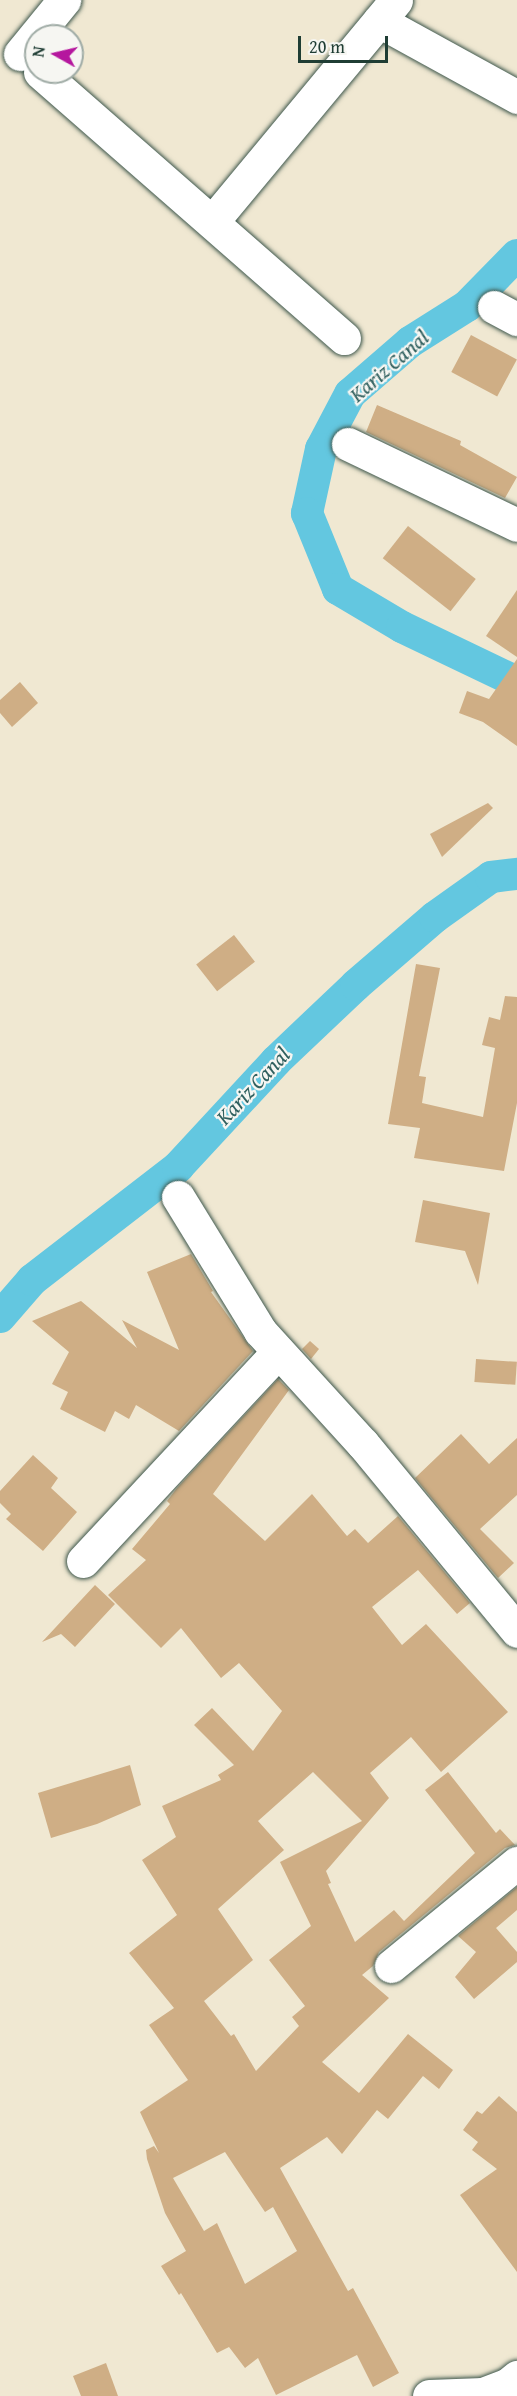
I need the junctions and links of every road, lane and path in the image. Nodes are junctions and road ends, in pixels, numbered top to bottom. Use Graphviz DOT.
graph roads {
  1 [pos="64,0"];
  2 [pos="387,11"];
  3 [pos="47,24"];
  4 [pos="54,84"];
  5 [pos="517,97"];
  6 [pos="212,222"];
  7 [pos="344,338"];
  8 [pos="348,444"];
  9 [pos="517,525"];
  10 [pos="178,1197"];
  11 [pos="278,1352"];
  12 [pos="83,1561"];
  13 [pos="517,1631"];
  14 [pos="517,1863"];
  15 [pos="391,1966"];
  16 [pos="514,2385"];
  17 [pos="429,2396"];
  1 -- 3 [label="street"];
  2 -- 5 [label="street"];
  2 -- 6 [label="street"];
  4 -- 6 [label="street"];
  6 -- 7 [label="street"];
  8 -- 9 [label="street"];
  10 -- 11 [label="street"];
  11 -- 12 [label="street"];
  11 -- 13 [label="street"];
  14 -- 15 [label="street"];
  16 -- 17 [label="street"];
}
